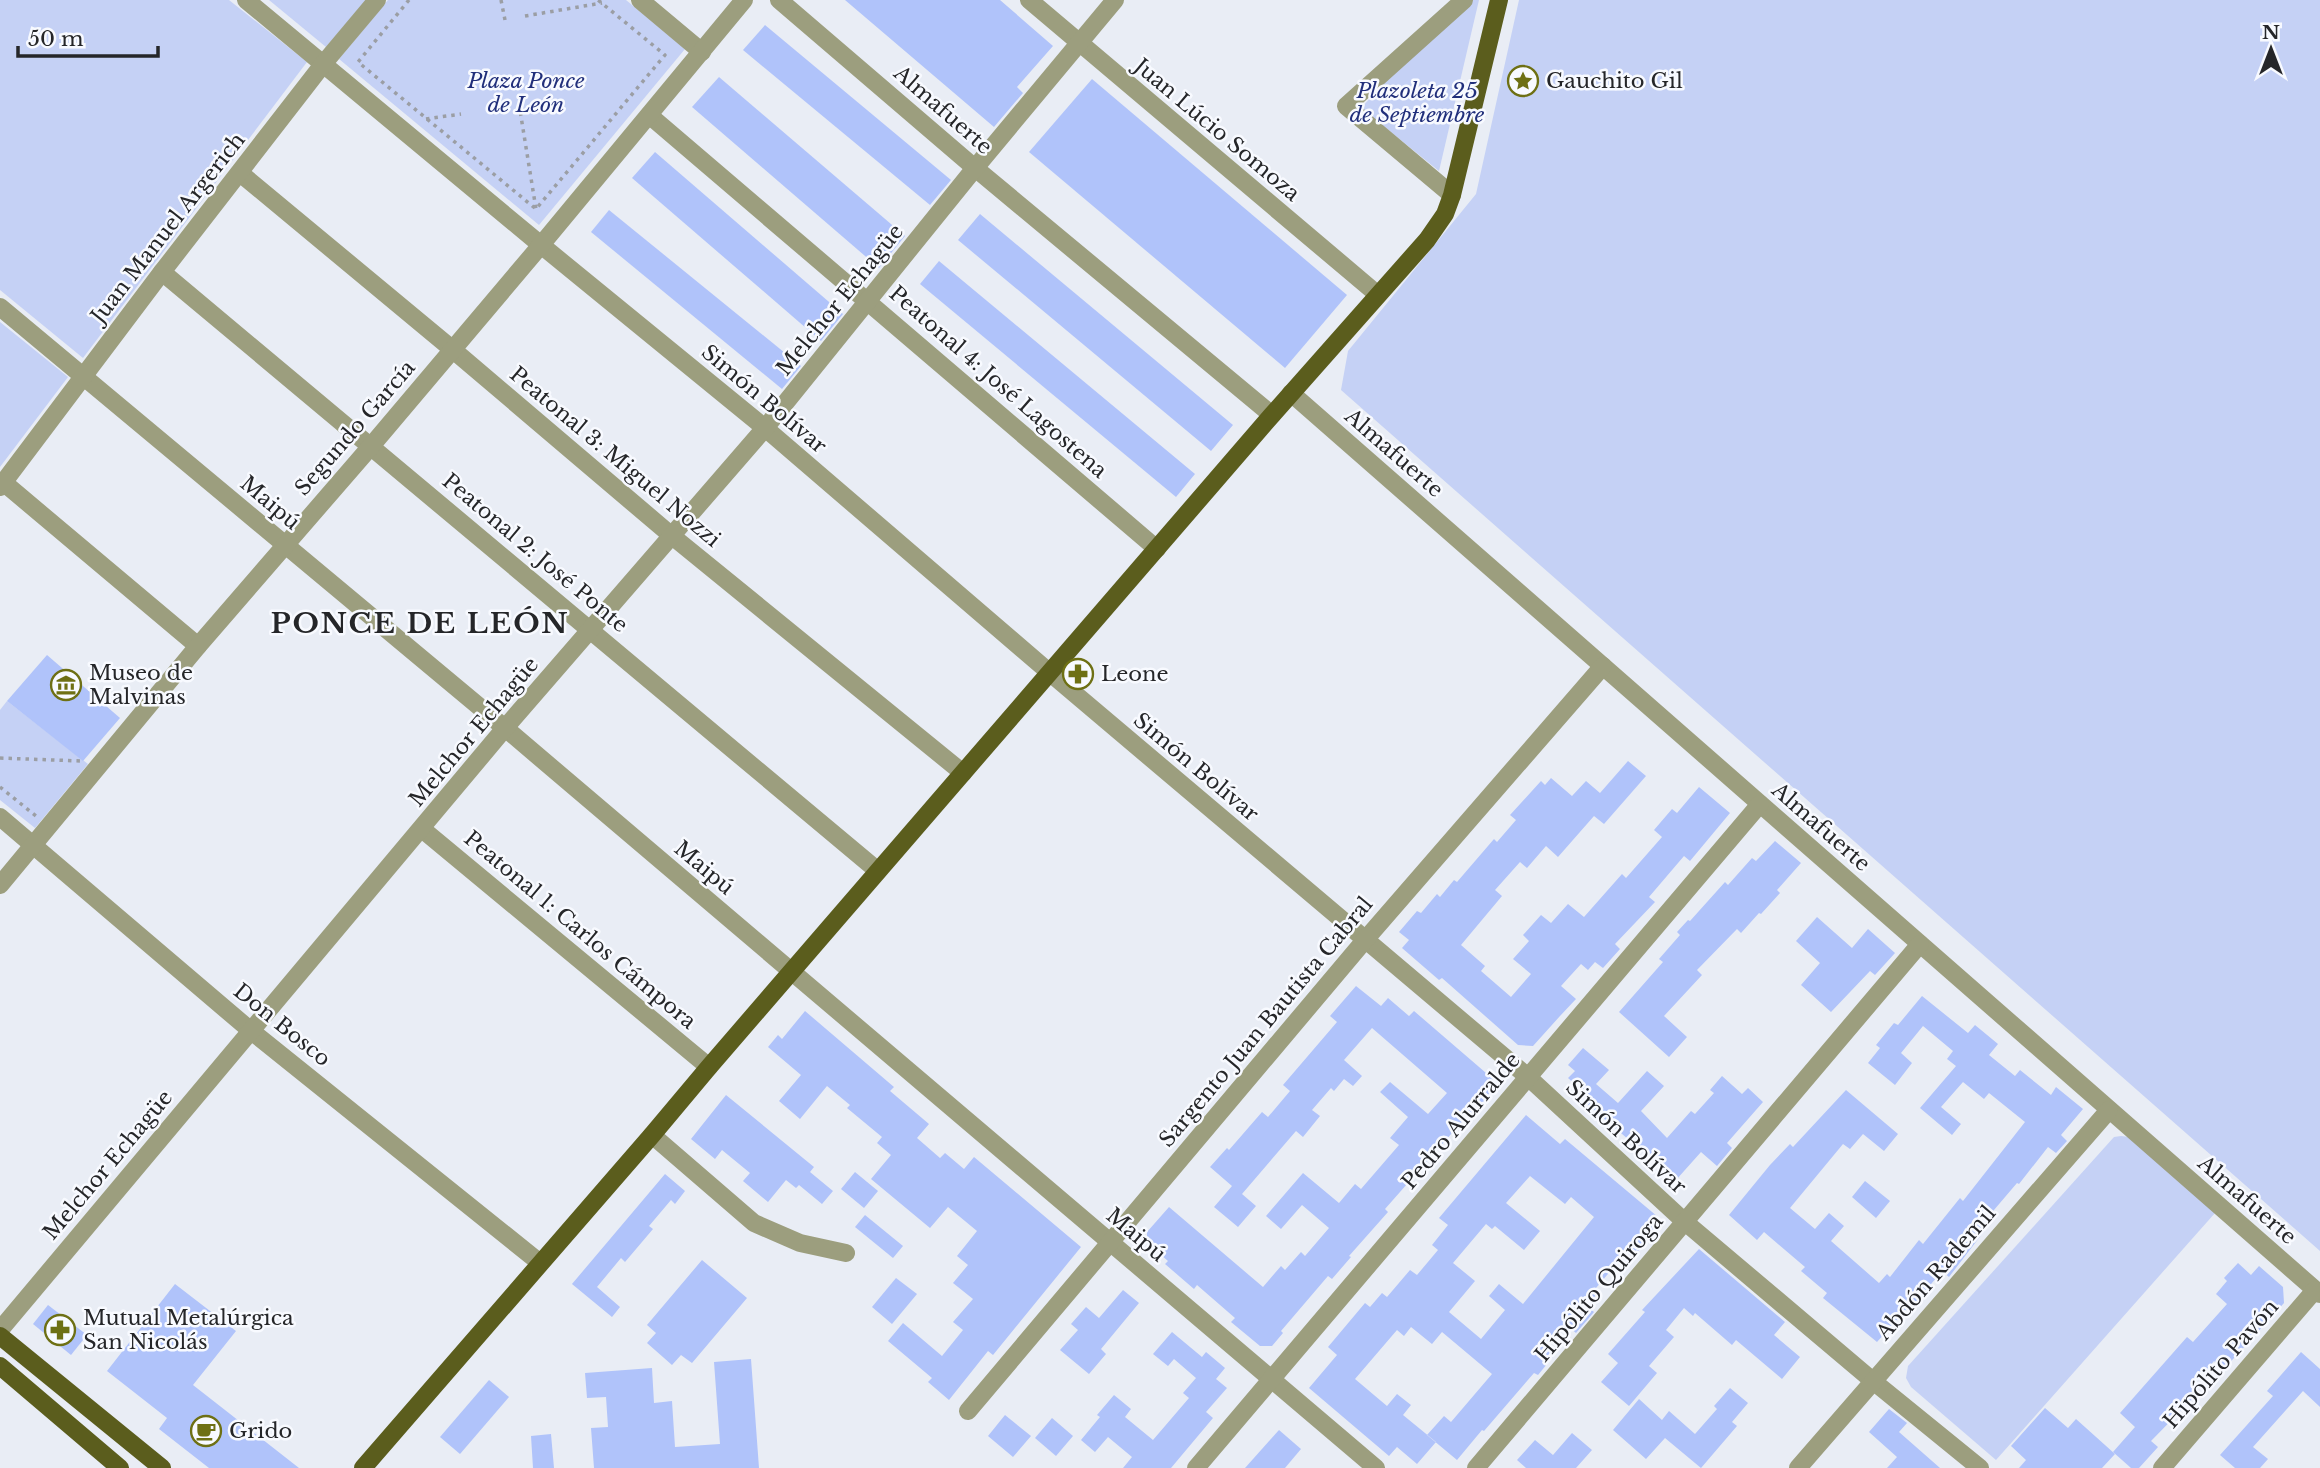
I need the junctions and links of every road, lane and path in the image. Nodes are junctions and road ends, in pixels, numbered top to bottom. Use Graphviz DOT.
graph roads {
  1 [pos="247,0"];
  2 [pos="377,0"];
  3 [pos="409,0"];
  4 [pos="501,0"];
  5 [pos="640,0"];
  6 [pos="744,0"];
  7 [pos="779,0"];
  8 [pos="1028,0"];
  9 [pos="1115,0"];
  10 [pos="1464,0"];
  11 [pos="1499,0"];
  12 [pos="600,2"];
  13 [pos="525,16"];
  14 [pos="505,20"];
  15 [pos="1079,43"];
  16 [pos="702,52"];
  17 [pos="324,63"];
  18 [pos="519,104"];
  19 [pos="461,114"];
  20 [pos="649,114"];
  21 [pos="426,118"];
  22 [pos="975,168"];
  23 [pos="240,173"];
  24 [pos="1452,195"];
  25 [pos="536,209"];
  26 [pos="541,245"];
  27 [pos="162,272"];
  28 [pos="1377,295"];
  29 [pos="869,301"];
  30 [pos="0,307"];
  31 [pos="452,349"];
  32 [pos="83,375"];
  33 [pos="1291,393"];
  34 [pos="1272,415"];
  35 [pos="765,428"];
  36 [pos="372,445"];
  37 [pos="1,485"];
  38 [pos="672,536"];
  39 [pos="285,545"];
  40 [pos="1157,549"];
  41 [pos="590,630"];
  42 [pos="198,646"];
  43 [pos="1603,666"];
  44 [pos="1049,672"];
  45 [pos="505,729"];
  46 [pos="0,758"];
  47 [pos="75,770"];
  48 [pos="963,773"];
  49 [pos="0,787"];
  50 [pos="1760,804"];
  51 [pos="44,807"];
  52 [pos="0,817"];
  53 [pos="422,829"];
  54 [pos="33,845"];
  55 [pos="878,871"];
  56 [pos="0,885"];
  57 [pos="1365,940"];
  58 [pos="1920,944"];
  59 [pos="791,972"];
  60 [pos="250,1030"];
  61 [pos="709,1067"];
  62 [pos="1528,1077"];
  63 [pos="2109,1110"];
  64 [pos="652,1135"];
  65 [pos="1685,1222"];
  66 [pos="1110,1243"];
  67 [pos="846,1253"];
  68 [pos="539,1262"];
  69 [pos="2318,1292"];
  70 [pos="0,1330"];
  71 [pos="0,1336"];
  72 [pos="0,1366"];
  73 [pos="1272,1380"];
  74 [pos="1873,1381"];
  75 [pos="968,1411"];
  76 [pos="120,1468"];
  77 [pos="162,1468"];
  78 [pos="363,1468"];
  79 [pos="1196,1468"];
  80 [pos="1376,1468"];
  81 [pos="1476,1468"];
  82 [pos="1798,1468"];
  83 [pos="1980,1468"];
  84 [pos="2162,1468"];
  1 -- 17 [label="street, Simón Bolívar"];
  2 -- 17 [label="street, Juan Manuel Argerich"];
  3 -- 21 [label="path"];
  4 -- 14 [label="path"];
  5 -- 16 [label="street"];
  6 -- 16 [label="street, Segundo García"];
  7 -- 22 [label="street, Almafuerte"];
  8 -- 15 [label="street, Juan Lúcio Somoza"];
  9 -- 15 [label="street, Melchor Echagüe"];
  10 -- 24 [label="street"];
  11 -- 24 [label="main road"];
  12 -- 13 [label="path"];
  12 -- 25 [label="path"];
  15 -- 22 [label="street, Melchor Echagüe"];
  15 -- 28 [label="street, Juan Lúcio Somoza"];
  16 -- 20 [label="street, Segundo García"];
  17 -- 23 [label="street, Juan Manuel Argerich"];
  17 -- 26 [label="street, Simón Bolívar"];
  18 -- 25 [label="path"];
  19 -- 21 [label="path"];
  20 -- 26 [label="street, Segundo García"];
  20 -- 29 [label="street, Peatonal 4: José Lagostena"];
  21 -- 25 [label="path"];
  22 -- 29 [label="street, Melchor Echagüe"];
  22 -- 34 [label="street, Almafuerte"];
  23 -- 27 [label="street, Juan Manuel Argerich"];
  23 -- 31 [label="street, Peatonal 3: Miguel Nozzi"];
  24 -- 28 [label="main road"];
  26 -- 31 [label="street, Segundo García"];
  26 -- 35 [label="street, Simón Bolívar"];
  27 -- 32 [label="street, Juan Manuel Argerich"];
  27 -- 36 [label="street, Peatonal 2: José Ponte"];
  28 -- 33 [label="main road"];
  29 -- 35 [label="street, Melchor Echagüe"];
  29 -- 40 [label="street, Peatonal 4: José Lagostena"];
  30 -- 32 [label="street, Maipú"];
  31 -- 36 [label="street, Segundo García"];
  31 -- 38 [label="street, Peatonal 3: Miguel Nozzi"];
  32 -- 37 [label="street, Juan Manuel Argerich"];
  32 -- 39 [label="street, Maipú"];
  33 -- 34 [label="main road"];
  33 -- 43 [label="street, Almafuerte"];
  34 -- 40 [label="main road"];
  35 -- 38 [label="street, Melchor Echagüe"];
  35 -- 44 [label="street, Simón Bolívar"];
  36 -- 39 [label="street, Segundo García"];
  36 -- 41 [label="street, Peatonal 2: José Ponte"];
  37 -- 42 [label="street"];
  38 -- 41 [label="street, Melchor Echagüe"];
  38 -- 48 [label="street, Peatonal 3: Miguel Nozzi"];
  39 -- 42 [label="street, Segundo García"];
  39 -- 45 [label="street, Maipú"];
  40 -- 44 [label="main road"];
  41 -- 45 [label="street, Melchor Echagüe"];
  41 -- 55 [label="street, Peatonal 2: José Ponte"];
  42 -- 54 [label="street, Segundo García"];
  43 -- 50 [label="street, Almafuerte"];
  43 -- 57 [label="street, Sargento Juan Bautista Cabral"];
  44 -- 48 [label="main road"];
  44 -- 57 [label="street, Simón Bolívar"];
  45 -- 53 [label="street, Melchor Echagüe"];
  45 -- 59 [label="street, Maipú"];
  46 -- 47 [label="path"];
  48 -- 55 [label="main road"];
  49 -- 51 [label="path"];
  50 -- 58 [label="street, Almafuerte"];
  50 -- 62 [label="street, Pedro Alurralde"];
  52 -- 54 [label="street, Don Bosco"];
  53 -- 60 [label="street, Melchor Echagüe"];
  53 -- 61 [label="street, Peatonal 1: Carlos Cámpora"];
  54 -- 56 [label="street, Segundo García"];
  54 -- 60 [label="street, Don Bosco"];
  55 -- 59 [label="main road"];
  57 -- 62 [label="street, Simón Bolívar"];
  57 -- 66 [label="street, Sargento Juan Bautista Cabral"];
  58 -- 63 [label="street, Almafuerte"];
  58 -- 65 [label="street, Hipólito Quiroga"];
  59 -- 61 [label="main road"];
  59 -- 66 [label="street, Maipú"];
  60 -- 68 [label="street, Don Bosco"];
  60 -- 70 [label="street, Melchor Echagüe"];
  61 -- 64 [label="main road"];
  62 -- 65 [label="street, Simón Bolívar"];
  62 -- 73 [label="street, Pedro Alurralde"];
  63 -- 69 [label="street, Almafuerte"];
  63 -- 74 [label="street, Abdón Rademil"];
  64 -- 67 [label="street"];
  64 -- 68 [label="main road"];
  65 -- 74 [label="street, Simón Bolívar"];
  65 -- 81 [label="street, Hipólito Quiroga"];
  66 -- 73 [label="street, Maipú"];
  66 -- 75 [label="street, Sargento Juan Bautista Cabral"];
  68 -- 78 [label="main road"];
  69 -- 84 [label="street, Hipólito Pavón"];
  71 -- 77 [label="main road"];
  72 -- 76 [label="main road"];
  73 -- 79 [label="street, Pedro Alurralde"];
  73 -- 80 [label="street, Maipú"];
  74 -- 82 [label="street, Abdón Rademil"];
  74 -- 83 [label="street, Simón Bolívar"];
}
